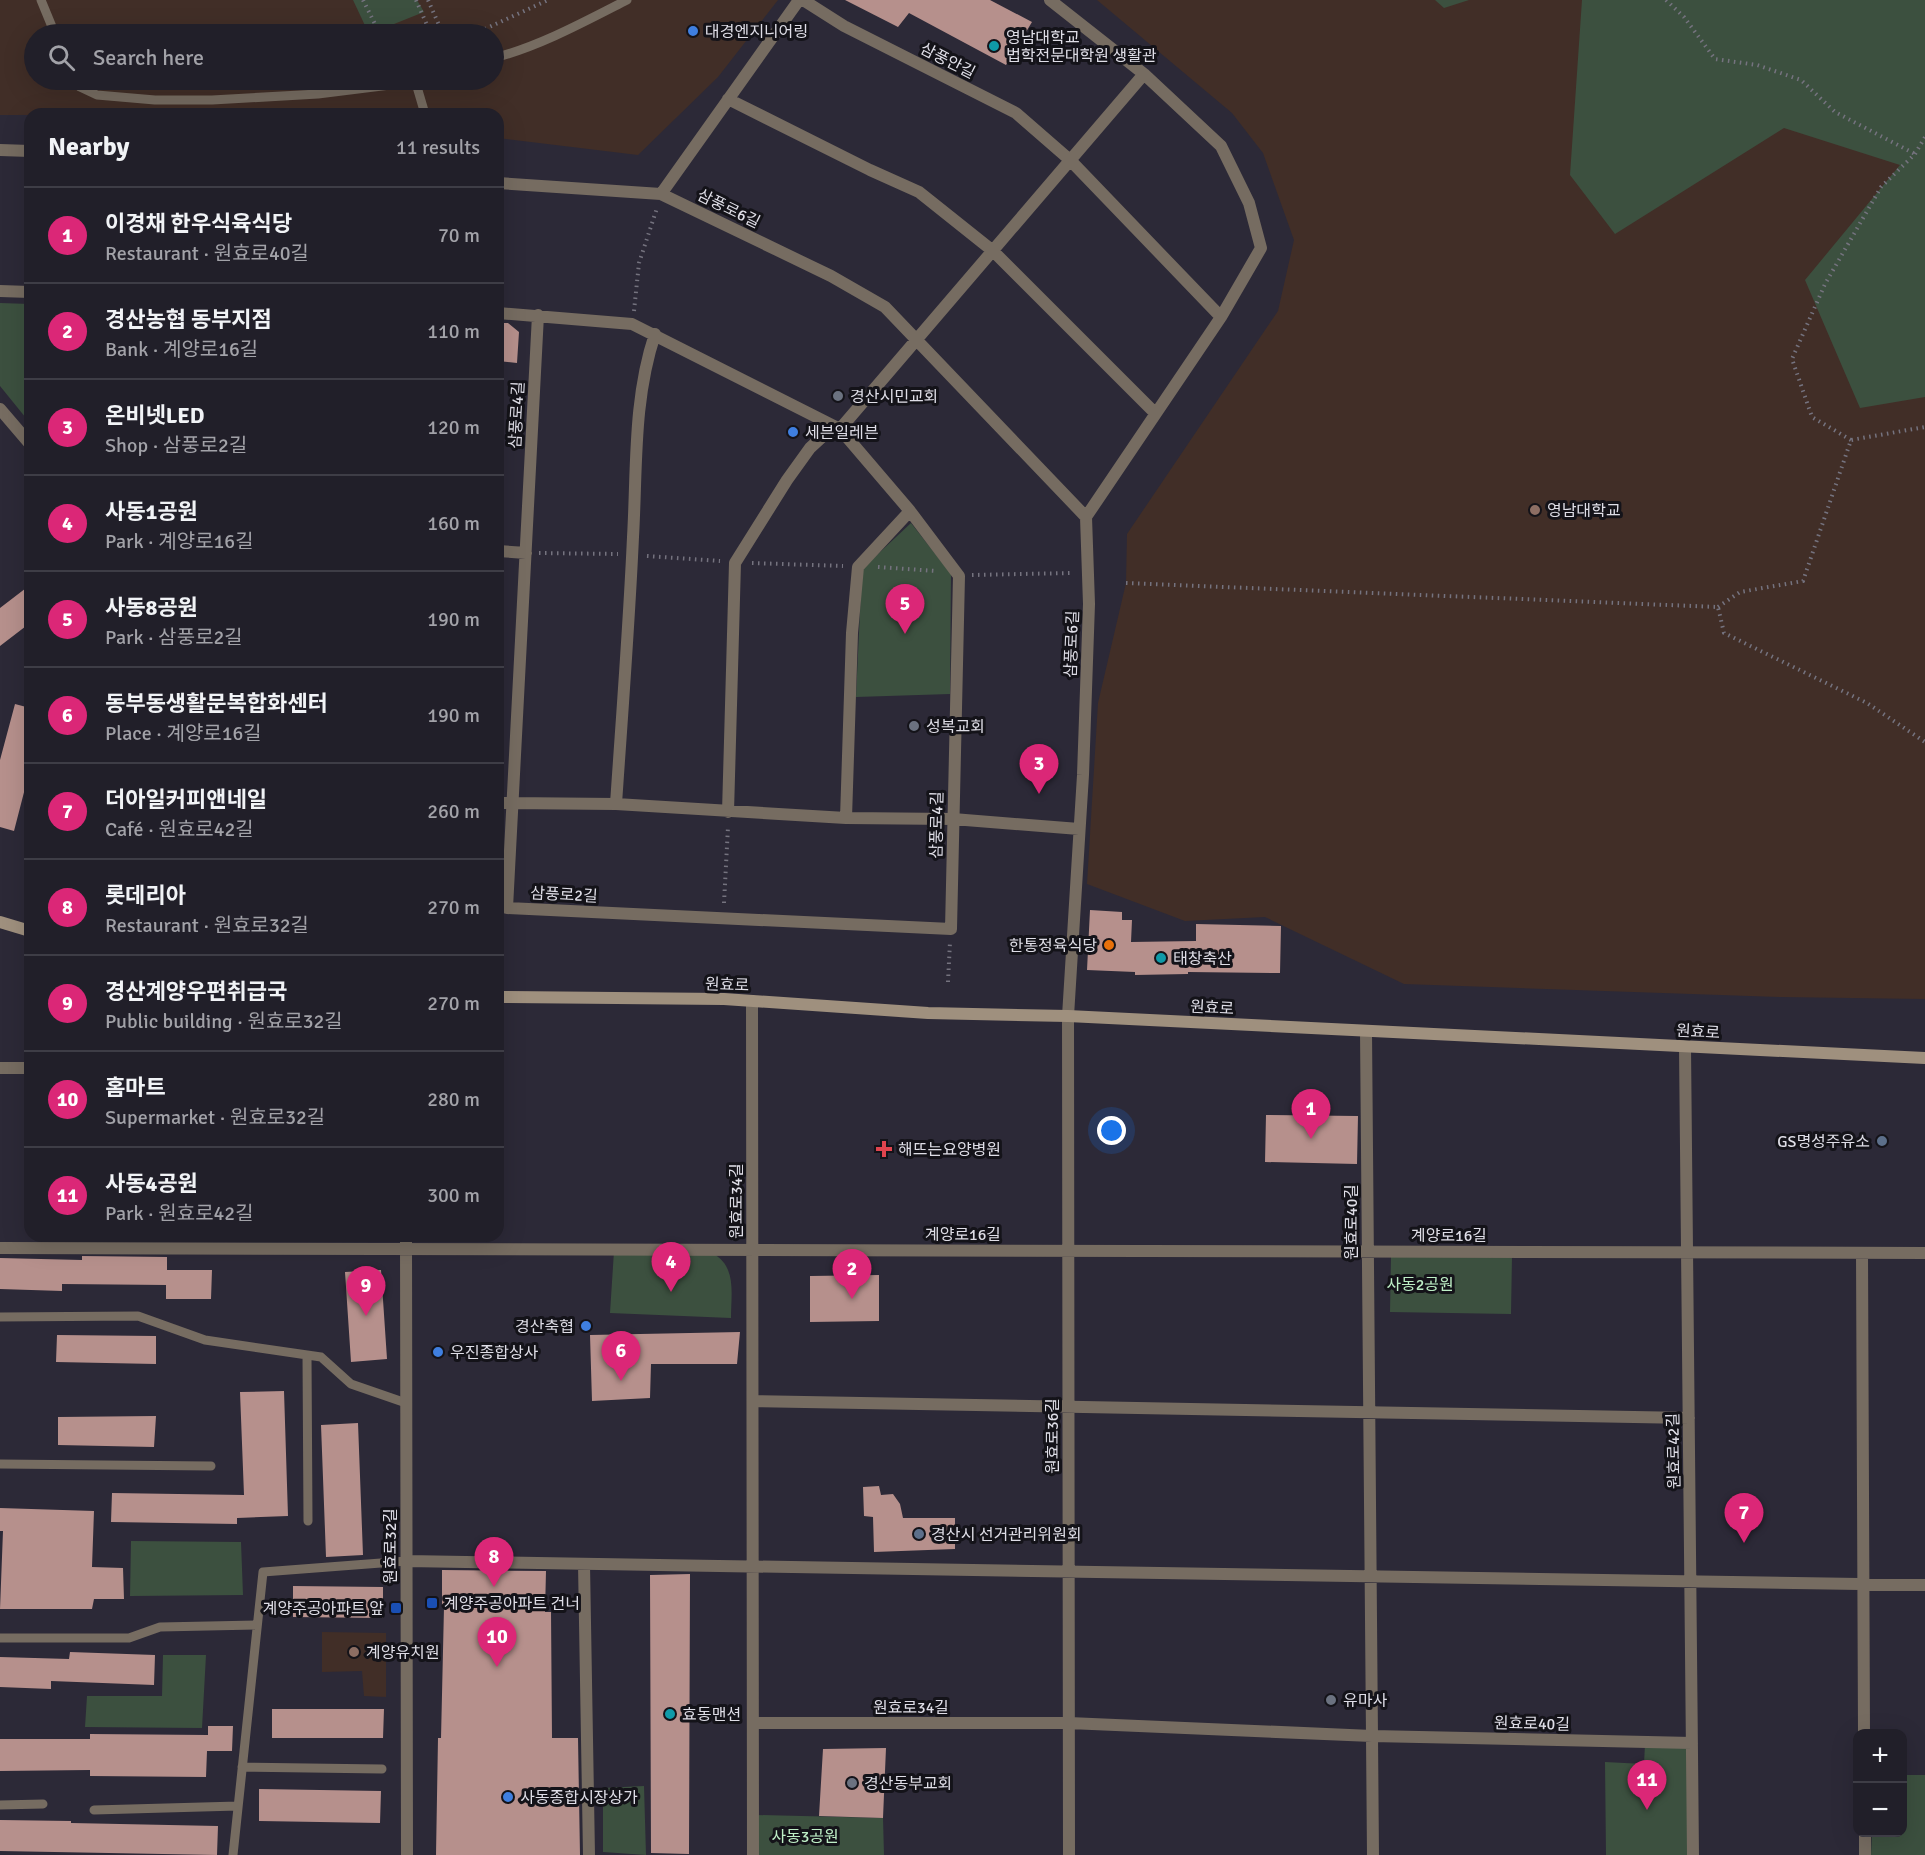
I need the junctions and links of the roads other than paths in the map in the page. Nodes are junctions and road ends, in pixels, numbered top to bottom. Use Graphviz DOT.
graph roads {
  1 [pos="41,0"];
  2 [pos="627,0"];
  3 [pos="801,0"];
  4 [pos="1050,0"];
  5 [pos="51,24"];
  6 [pos="504,56"];
  7 [pos="1144,74"];
  8 [pos="86,90"];
  9 [pos="350,90"];
  10 [pos="418,90"];
  11 [pos="728,99"];
  12 [pos="423,108"];
  13 [pos="0,150"];
  14 [pos="24,151"];
  15 [pos="1070,160"];
  16 [pos="504,183"];
  17 [pos="661,194"];
  18 [pos="993,251"];
  19 [pos="0,291"];
  20 [pos="24,292"];
  21 [pos="504,313"];
  22 [pos="537,315"];
  23 [pos="1221,317"];
  24 [pos="655,334"];
  25 [pos="917,340"];
  26 [pos="0,409"];
  27 [pos="1155,412"];
  28 [pos="840,429"];
  29 [pos="24,437"];
  30 [pos="910,511"];
  31 [pos="1086,517"];
  32 [pos="504,551"];
  33 [pos="526,553"];
  34 [pos="504,803"];
  35 [pos="512,803"];
  36 [pos="616,804"];
  37 [pos="728,812"];
  38 [pos="846,818"];
  39 [pos="953,819"];
  40 [pos="1079,829"];
  41 [pos="0,922"];
  42 [pos="24,929"];
  43 [pos="951,929"];
  44 [pos="504,997"];
  45 [pos="752,1001"];
  46 [pos="1068,1016"];
  47 [pos="1365,1031"];
  48 [pos="1685,1047"];
  49 [pos="1925,1058"];
  50 [pos="0,1068"];
  51 [pos="24,1068"];
  52 [pos="79,1242"];
  53 [pos="406,1242"];
  54 [pos="0,1248"];
  55 [pos="406,1249"];
  56 [pos="753,1250"];
  57 [pos="1069,1251"];
  58 [pos="1368,1252"];
  59 [pos="1687,1253"];
  60 [pos="1862,1253"];
  61 [pos="1925,1253"];
  62 [pos="0,1317"];
  63 [pos="307,1355"];
  64 [pos="753,1401"];
  65 [pos="406,1403"];
  66 [pos="1069,1407"];
  67 [pos="1369,1412"];
  68 [pos="1689,1418"];
  69 [pos="0,1464"];
  70 [pos="211,1466"];
  71 [pos="308,1521"];
  72 [pos="407,1561"];
  73 [pos="584,1564"];
  74 [pos="753,1566"];
  75 [pos="1069,1571"];
  76 [pos="1371,1576"];
  77 [pos="1690,1581"];
  78 [pos="1863,1584"];
  79 [pos="1925,1585"];
  80 [pos="257,1625"];
  81 [pos="0,1638"];
  82 [pos="753,1723"];
  83 [pos="1069,1723"];
  84 [pos="1864,1729"];
  85 [pos="1372,1736"];
  86 [pos="1692,1743"];
  87 [pos="242,1767"];
  88 [pos="382,1768"];
  89 [pos="43,1804"];
  90 [pos="0,1805"];
  91 [pos="238,1806"];
  92 [pos="94,1810"];
  93 [pos="1865,1837"];
  94 [pos="233,1855"];
  95 [pos="407,1855"];
  96 [pos="589,1855"];
  97 [pos="753,1855"];
  98 [pos="1069,1855"];
  99 [pos="1373,1855"];
  100 [pos="1693,1855"];
  101 [pos="1865,1855"];
  1 -- 5 [label="lane"];
  2 -- 6 [label="lane"];
  3 -- 11 [label="street, 삼풍안길"];
  3 -- 15 [label="street, 삼풍안길"];
  4 -- 7 [label="street"];
  7 -- 15 [label="street"];
  7 -- 23 [label="street"];
  8 -- 9 [label="lane"];
  10 -- 12 [label="lane"];
  11 -- 17 [label="street, 삼풍안길"];
  11 -- 18 [label="street"];
  13 -- 14 [label="street"];
  15 -- 18 [label="street"];
  15 -- 23 [label="street, 삼풍안길"];
  16 -- 17 [label="street, 삼풍로6길"];
  17 -- 25 [label="street, 삼풍로6길"];
  18 -- 25 [label="street"];
  18 -- 27 [label="street"];
  19 -- 20 [label="street"];
  21 -- 22 [label="street"];
  22 -- 24 [label="street"];
  22 -- 33 [label="street, 삼풍로4길"];
  23 -- 27 [label="street"];
  24 -- 28 [label="street"];
  24 -- 36 [label="street"];
  25 -- 28 [label="street"];
  25 -- 31 [label="street, 삼풍로6길"];
  26 -- 29 [label="street"];
  27 -- 31 [label="street"];
  28 -- 30 [label="street"];
  28 -- 37 [label="street"];
  30 -- 38 [label="street"];
  30 -- 39 [label="street, 삼풍로4길"];
  31 -- 40 [label="street, 삼풍로6길"];
  32 -- 33 [label="street"];
  33 -- 35 [label="street, 삼풍로2길"];
  34 -- 35 [label="street"];
  35 -- 36 [label="street"];
  35 -- 43 [label="street, 삼풍로2길"];
  36 -- 37 [label="street"];
  37 -- 38 [label="street"];
  38 -- 39 [label="street"];
  39 -- 40 [label="street"];
  39 -- 43 [label="street, 삼풍로4길"];
  40 -- 46 [label="street, 삼풍로6길"];
  41 -- 42 [label="main road"];
  44 -- 45 [label="main road, 원효로"];
  45 -- 46 [label="main road, 원효로"];
  45 -- 56 [label="street, 원효로34길"];
  46 -- 47 [label="main road, 원효로"];
  46 -- 57 [label="street, 원효로36길"];
  47 -- 48 [label="main road, 원효로"];
  47 -- 58 [label="street, 원효로40길"];
  48 -- 49 [label="main road, 원효로"];
  48 -- 59 [label="street, 원효로42길"];
  50 -- 51 [label="street"];
  52 -- 54 [label="street, 계양로16길"];
  52 -- 55 [label="street, 계양로16길"];
  53 -- 55 [label="street, 원효로32길"];
  55 -- 56 [label="street, 계양로16길"];
  55 -- 65 [label="street, 원효로32길"];
  56 -- 57 [label="street, 계양로16길"];
  56 -- 64 [label="street, 원효로34길"];
  57 -- 58 [label="street, 계양로16길"];
  57 -- 66 [label="street, 원효로36길"];
  58 -- 59 [label="street, 계양로16길"];
  58 -- 67 [label="street, 원효로40길"];
  59 -- 60 [label="street, 계양로16길"];
  59 -- 68 [label="street, 원효로42길"];
  60 -- 61 [label="street, 계양로16길"];
  60 -- 78 [label="street"];
  62 -- 63 [label="lane"];
  63 -- 65 [label="lane"];
  63 -- 71 [label="lane"];
  64 -- 66 [label="street"];
  64 -- 74 [label="street, 원효로34길"];
  65 -- 72 [label="street, 원효로32길"];
  66 -- 67 [label="street"];
  66 -- 75 [label="street, 원효로36길"];
  67 -- 68 [label="street"];
  67 -- 76 [label="street, 원효로40길"];
  68 -- 77 [label="street, 원효로42길"];
  69 -- 70 [label="lane"];
  72 -- 73 [label="street"];
  72 -- 80 [label="lane"];
  72 -- 95 [label="street, 원효로32길"];
  73 -- 74 [label="street"];
  73 -- 96 [label="street"];
  74 -- 75 [label="street"];
  74 -- 82 [label="street, 원효로34길"];
  75 -- 76 [label="street"];
  75 -- 83 [label="street, 원효로36길"];
  76 -- 77 [label="street"];
  76 -- 85 [label="street, 원효로40길"];
  77 -- 78 [label="street"];
  77 -- 86 [label="street, 원효로42길"];
  78 -- 79 [label="street"];
  78 -- 84 [label="street"];
  80 -- 81 [label="lane"];
  80 -- 87 [label="lane"];
  82 -- 83 [label="street, 원효로34길"];
  82 -- 97 [label="street, 원효로34길"];
  83 -- 85 [label="street, 원효로40길"];
  83 -- 98 [label="street, 원효로36길"];
  85 -- 86 [label="street, 원효로40길"];
  85 -- 99 [label="street, 원효로40길"];
  86 -- 100 [label="street, 원효로42길"];
  87 -- 88 [label="lane"];
  87 -- 91 [label="lane"];
  89 -- 90 [label="lane"];
  91 -- 92 [label="lane"];
  91 -- 94 [label="lane"];
  93 -- 101 [label="street"];
}
